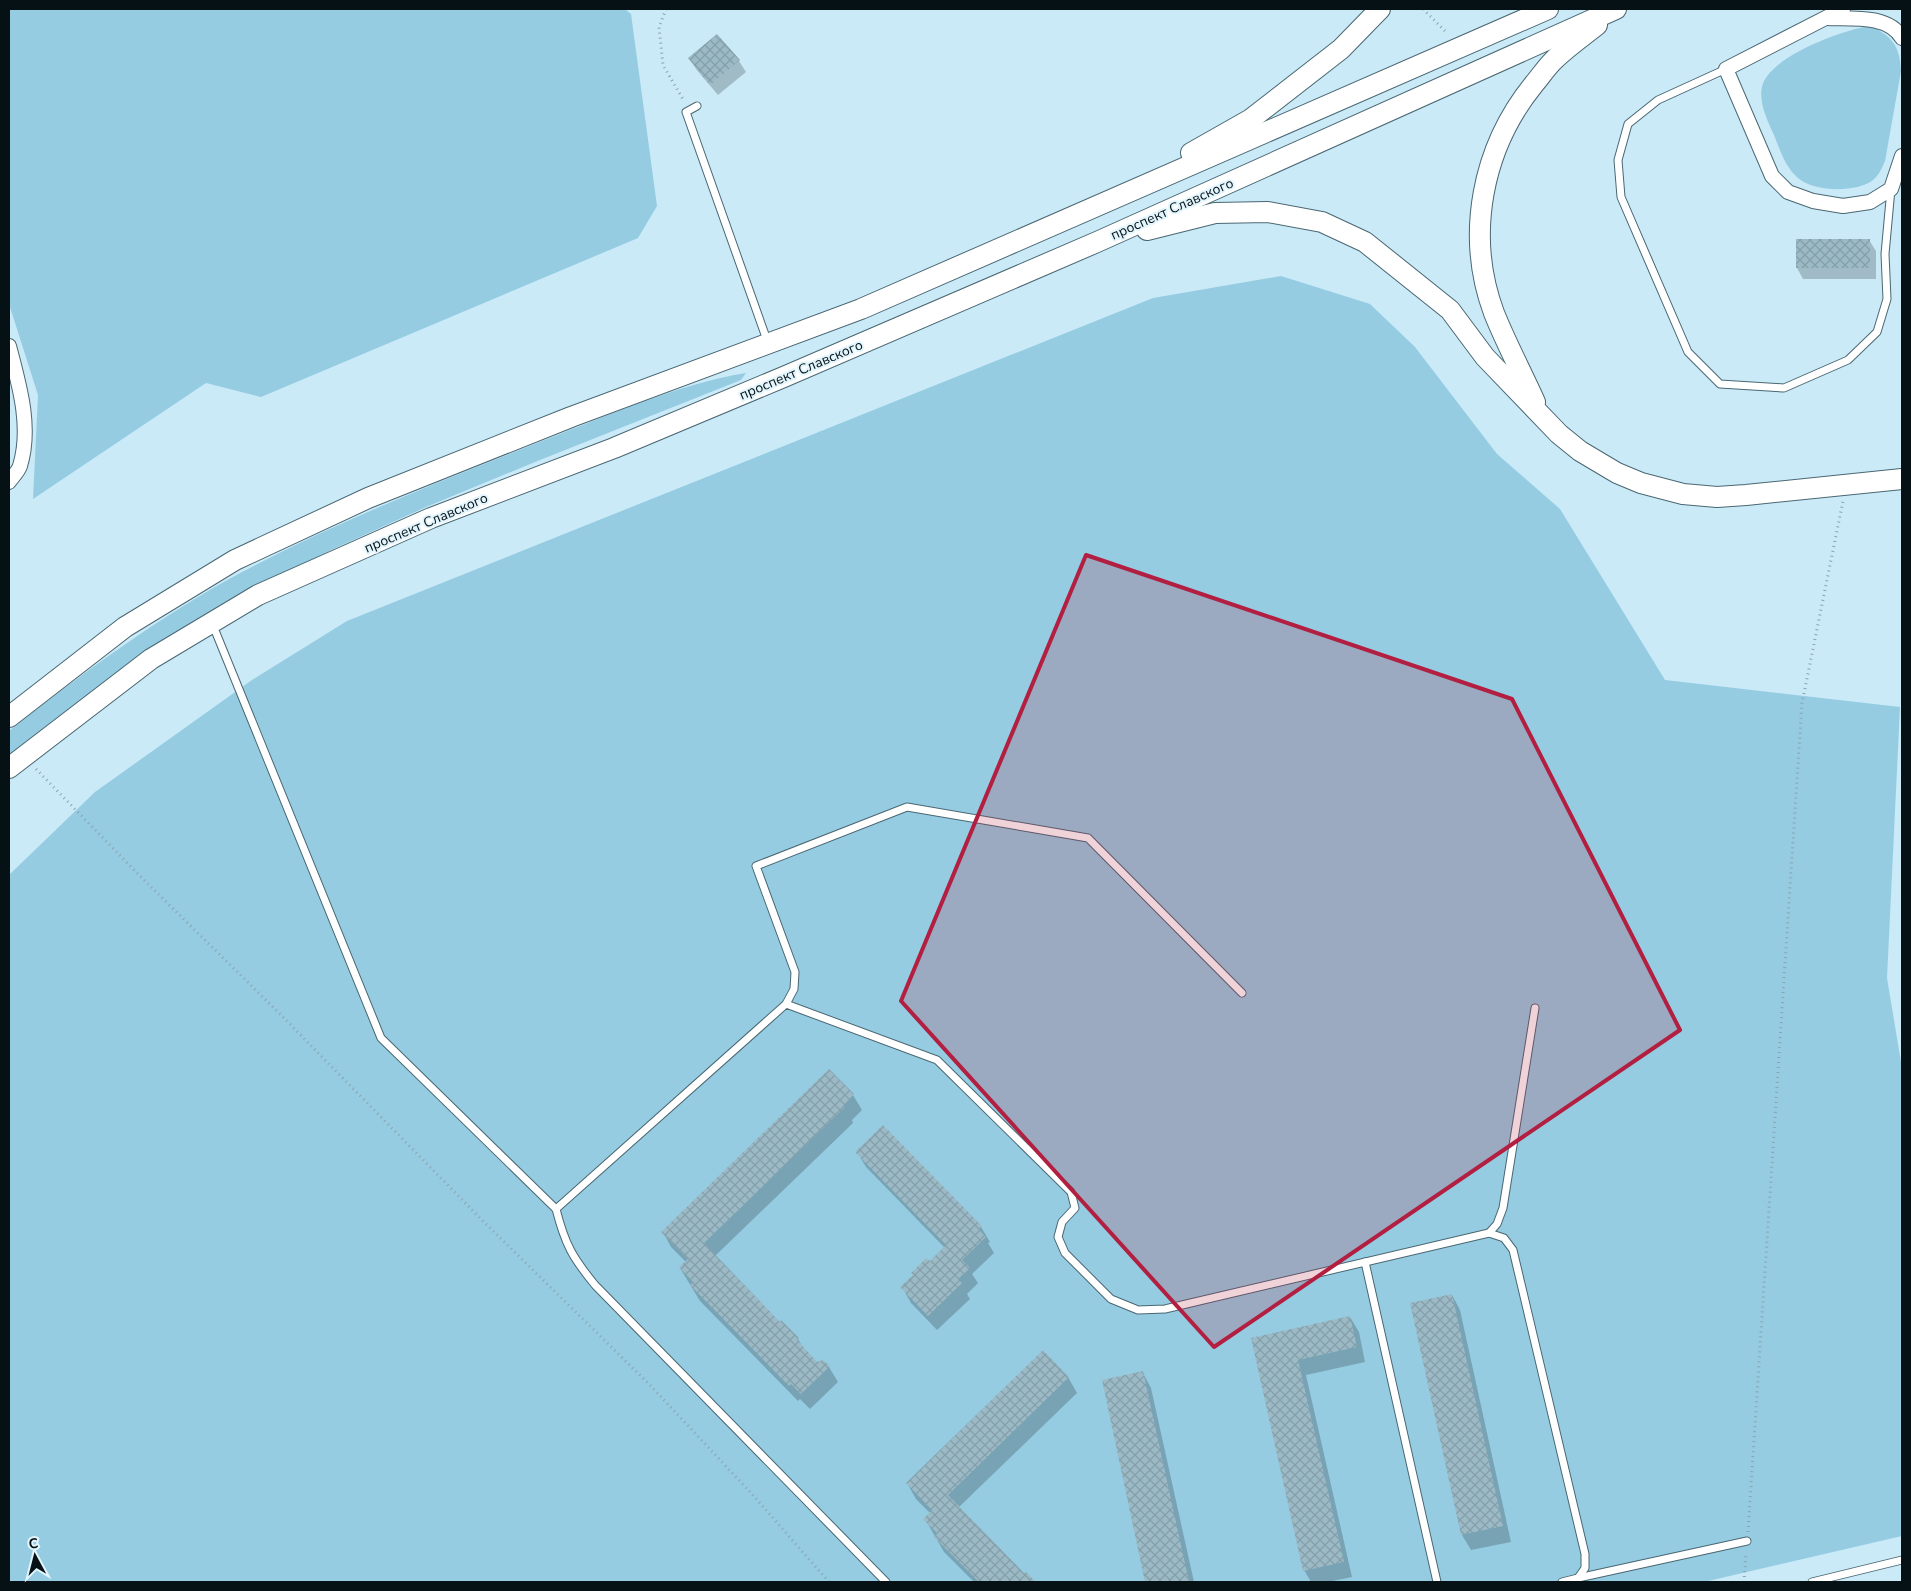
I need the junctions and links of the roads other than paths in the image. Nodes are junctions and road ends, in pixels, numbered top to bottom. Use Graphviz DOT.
graph roads {
  1 [pos="1380,9"];
  2 [pos="1548,9"];
  3 [pos="1616,9"];
  4 [pos="1844,9"];
  5 [pos="1826,18"];
  6 [pos="1902,38"];
  7 [pos="1726,69"];
  8 [pos="697,106"];
  9 [pos="1902,156"];
  10 [pos="1891,189"];
  11 [pos="1086,211"];
  12 [pos="1097,242"];
  13 [pos="768,343"];
  14 [pos="9,346"];
  15 [pos="1542,418"];
  16 [pos="1902,479"];
  17 [pos="9,482"];
  18 [pos="212,622"];
  19 [pos="9,717"];
  20 [pos="16,762"];
  21 [pos="1242,993"];
  22 [pos="786,1004"];
  23 [pos="1535,1008"];
  24 [pos="556,1209"];
  25 [pos="1489,1233"];
  26 [pos="1365,1262"];
  27 [pos="1747,1541"];
  28 [pos="1902,1560"];
  29 [pos="1578,1578"];
  30 [pos="886,1582"];
  31 [pos="1437,1582"];
  32 [pos="1562,1582"];
  33 [pos="1812,1582"];
  1 -- 11 [label="main road"];
  2 -- 11 [label="main road"];
  3 -- 12 [label="main road, проспект Славского"];
  3 -- 15 [label="main road"];
  4 -- 5 [label="street"];
  5 -- 6 [label="street"];
  5 -- 7 [label="street"];
  7 -- 10 [label="street"];
  7 -- 10 [label="lane"];
  8 -- 13 [label="lane"];
  9 -- 10 [label="street"];
  11 -- 13 [label="main road"];
  12 -- 15 [label="main road"];
  12 -- 18 [label="main road, проспект Славского"];
  13 -- 19 [label="main road"];
  14 -- 17 [label="street"];
  15 -- 16 [label="main road"];
  18 -- 20 [label="main road, проспект Славского"];
  18 -- 24 [label="lane"];
  21 -- 22 [label="lane"];
  22 -- 24 [label="lane"];
  22 -- 26 [label="lane"];
  23 -- 25 [label="lane"];
  24 -- 30 [label="lane"];
  25 -- 26 [label="lane"];
  25 -- 29 [label="lane"];
  26 -- 31 [label="lane"];
  27 -- 29 [label="lane"];
  28 -- 33 [label="lane"];
  29 -- 32 [label="lane"];
}
